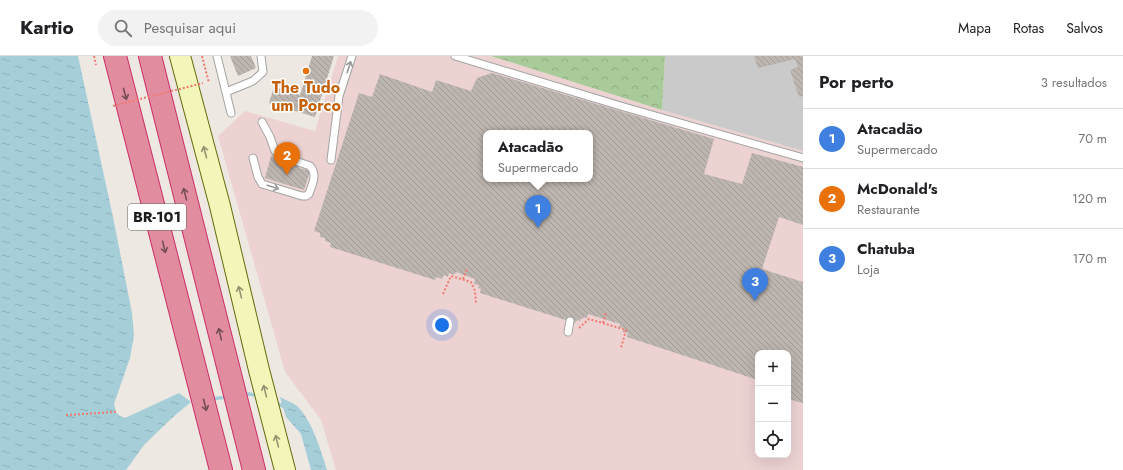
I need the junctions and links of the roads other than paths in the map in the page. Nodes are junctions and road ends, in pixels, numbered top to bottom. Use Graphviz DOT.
graph roads {
  1 [pos="115,56"];
  2 [pos="150,56"];
  3 [pos="180,56"];
  4 [pos="217,56"];
  5 [pos="262,56"];
  6 [pos="352,56"];
  7 [pos="456,56"];
  8 [pos="226,92"];
  9 [pos="231,113"];
  10 [pos="262,122"];
  11 [pos="253,158"];
  12 [pos="803,158"];
  13 [pos="332,160"];
  14 [pos="570,321"];
  15 [pos="568,332"];
  16 [pos="221,470"];
  17 [pos="254,470"];
  18 [pos="285,470"];
  1 -- 16 [label="highway, BR-101, one-way"];
  17 -- 2 [label="highway, BR-101, one-way"];
  18 -- 3 [label="main road, one-way"];
  4 -- 8 [label="lane"];
  5 -- 8 [label="lane"];
  13 -- 6 [label="lane, one-way"];
  7 -- 12 [label="lane"];
  8 -- 9 [label="lane"];
  11 -- 10 [label="lane, one-way"];
  14 -- 15 [label="lane"];
}
